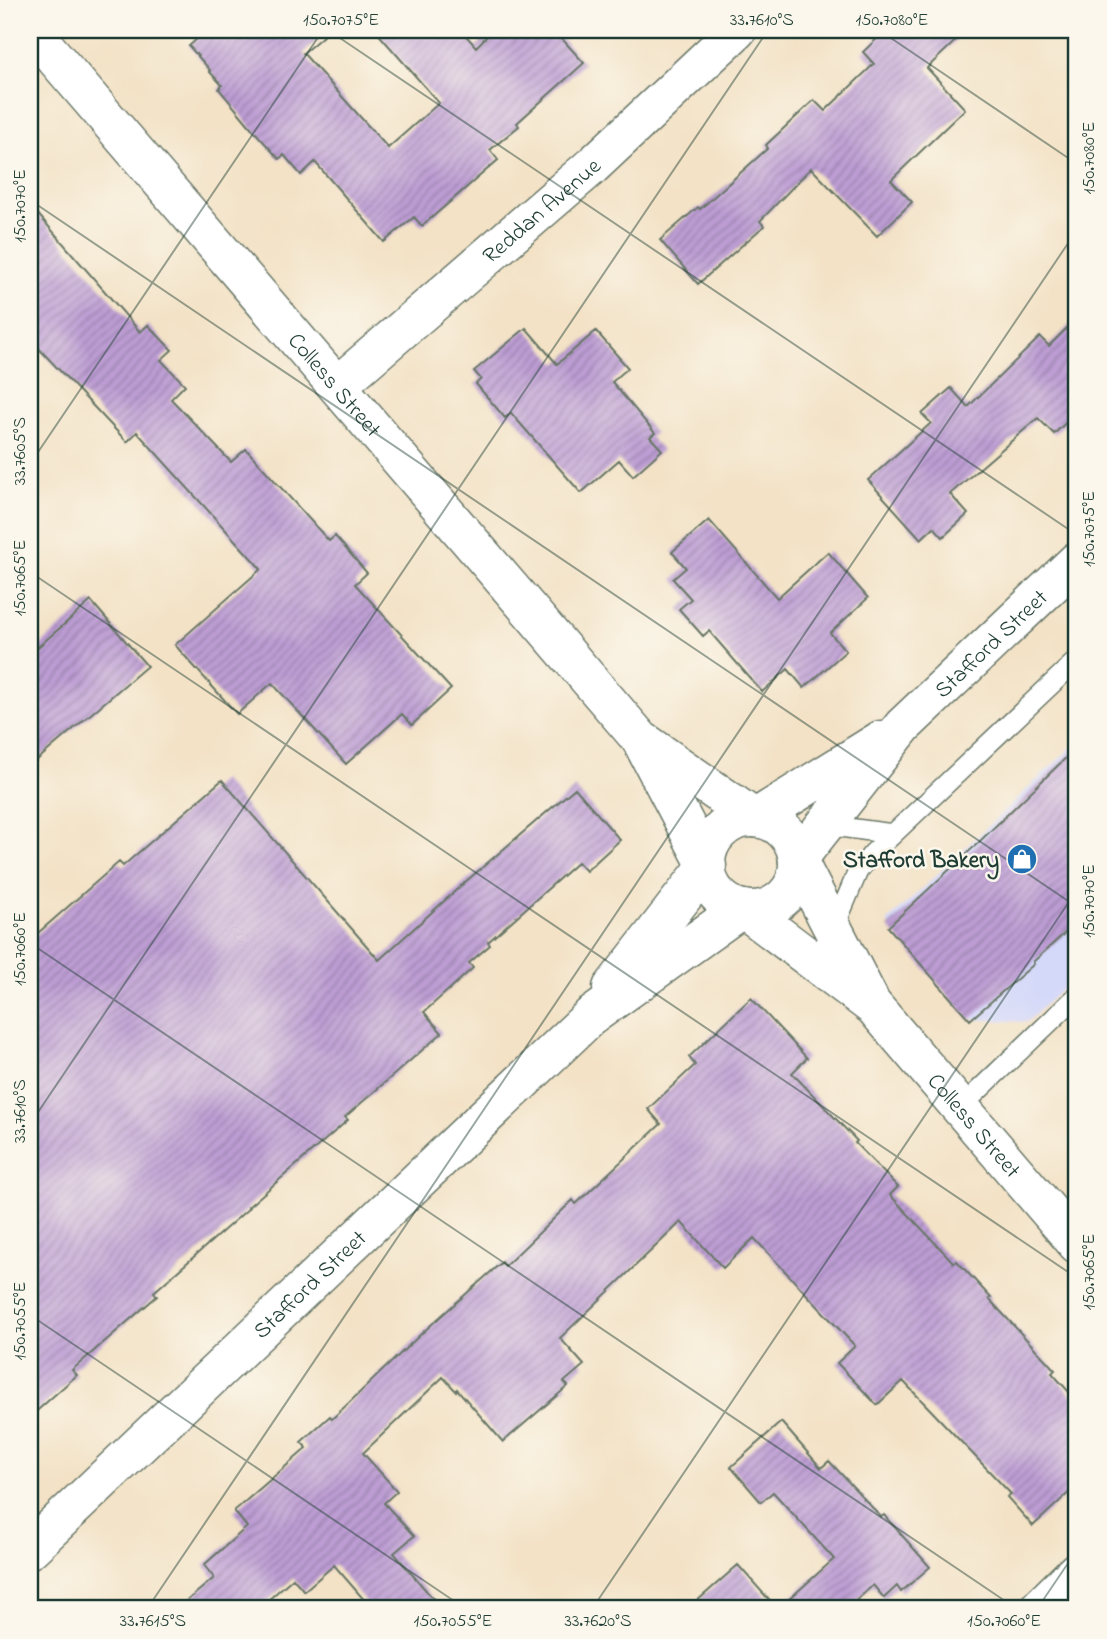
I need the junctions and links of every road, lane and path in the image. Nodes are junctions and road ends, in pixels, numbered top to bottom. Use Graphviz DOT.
graph roads {
  1 [pos="31,30"];
  2 [pos="737,30"];
  3 [pos="338,385"];
  4 [pos="1077,561"];
  5 [pos="1077,660"];
  6 [pos="903,726"];
  7 [pos="641,740"];
  8 [pos="755,818"];
  9 [pos="825,825"];
  10 [pos="893,834"];
  11 [pos="798,860"];
  12 [pos="706,865"];
  13 [pos="743,909"];
  14 [pos="834,929"];
  15 [pos="1077,996"];
  16 [pos="874,1007"];
  17 [pos="590,1017"];
  18 [pos="960,1108"];
  19 [pos="1077,1244"];
  20 [pos="30,1549"];
  21 [pos="1077,1571"];
  22 [pos="1038,1609"];
  1 -- 3 [label="street, Colless Street"];
  2 -- 3 [label="street, Reddan Avenue"];
  3 -- 7 [label="street, Colless Street"];
  4 -- 6 [label="street, Stafford Street"];
  5 -- 10 [label="lane"];
  6 -- 8 [label="street, Stafford Street"];
  6 -- 9 [label="street, Stafford Street"];
  7 -- 8 [label="street, Colless Street"];
  7 -- 12 [label="street, Colless Street"];
  8 -- 11 [label="street"];
  8 -- 12 [label="street"];
  9 -- 10 [label="lane"];
  9 -- 11 [label="street, Stafford Street"];
  10 -- 14 [label="lane"];
  11 -- 13 [label="street"];
  11 -- 14 [label="street, Colless Street"];
  12 -- 13 [label="street"];
  12 -- 17 [label="street, Stafford Street"];
  13 -- 16 [label="street, Colless Street"];
  13 -- 17 [label="street, Stafford Street"];
  14 -- 16 [label="street, Colless Street"];
  15 -- 18 [label="lane"];
  16 -- 18 [label="street, Colless Street"];
  17 -- 20 [label="street, Stafford Street"];
  18 -- 19 [label="street, Colless Street"];
  21 -- 22 [label="street"];
}
